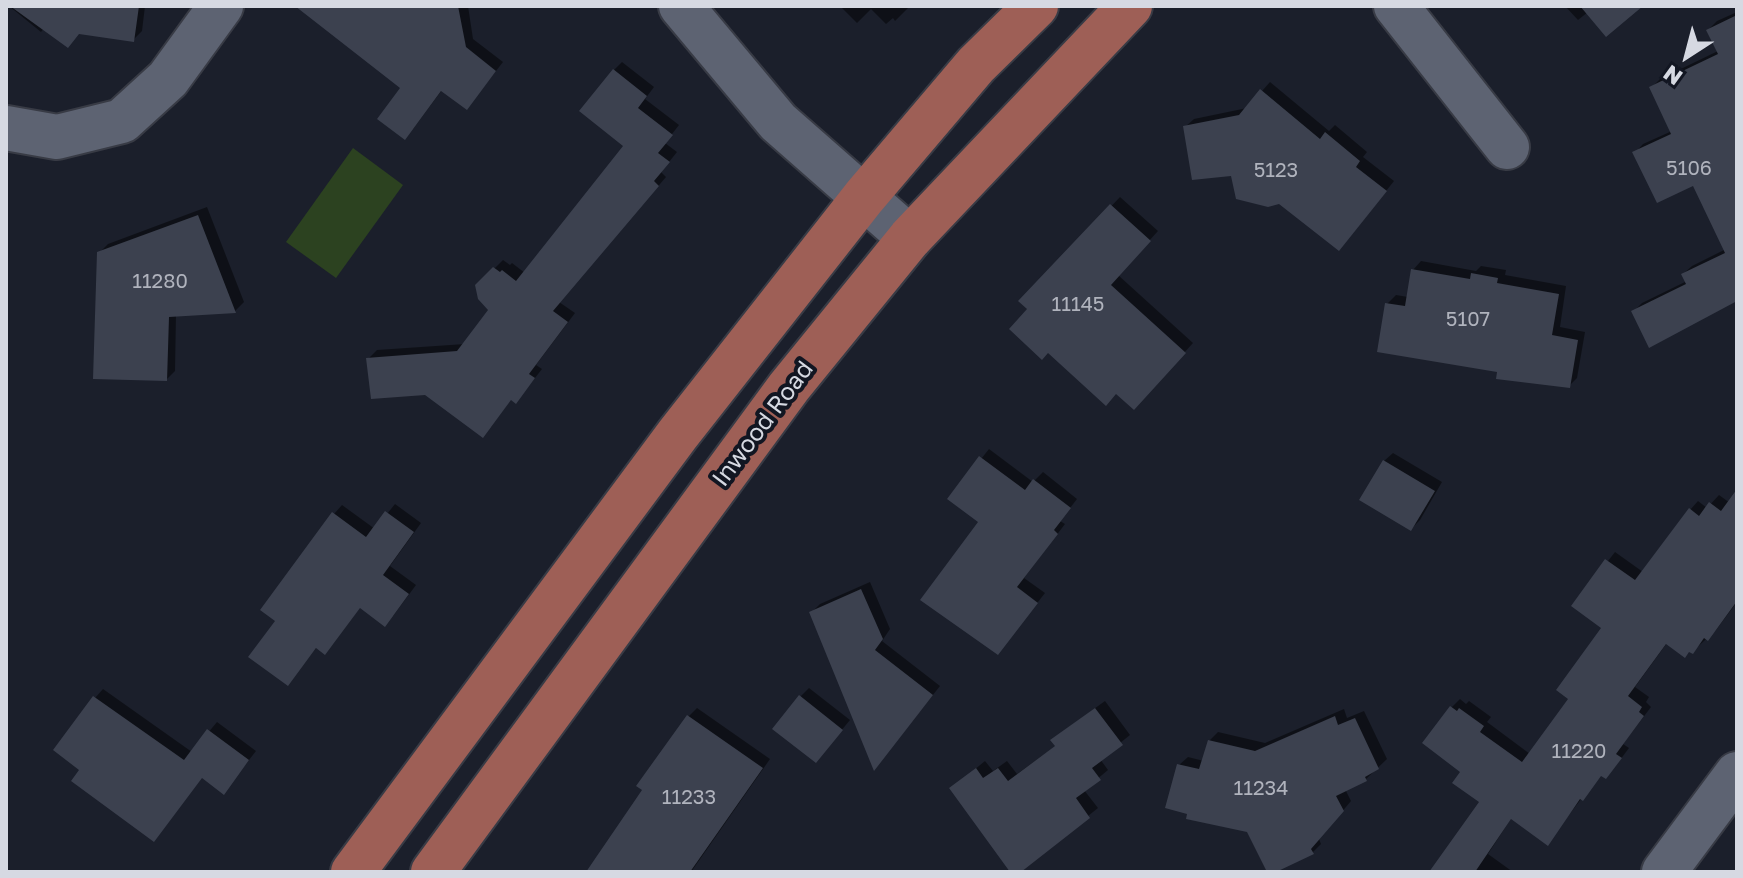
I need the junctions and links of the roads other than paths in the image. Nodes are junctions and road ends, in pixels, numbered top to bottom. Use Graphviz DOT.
graph roads {
  1 [pos="221,6"];
  2 [pos="681,6"];
  3 [pos="1036,6"];
  4 [pos="1130,6"];
  5 [pos="1396,6"];
  6 [pos="6,128"];
  7 [pos="1507,147"];
  8 [pos="864,197"];
  9 [pos="910,238"];
  10 [pos="1737,774"];
  11 [pos="353,872"];
  12 [pos="433,872"];
  13 [pos="1664,872"];
  1 -- 6 [label="street"];
  2 -- 8 [label="street"];
  3 -- 8 [label="main road"];
  4 -- 9 [label="main road, Inwood Road"];
  5 -- 7 [label="street"];
  8 -- 9 [label="street"];
  8 -- 11 [label="main road"];
  9 -- 12 [label="main road, Inwood Road"];
  10 -- 13 [label="street"];
}
